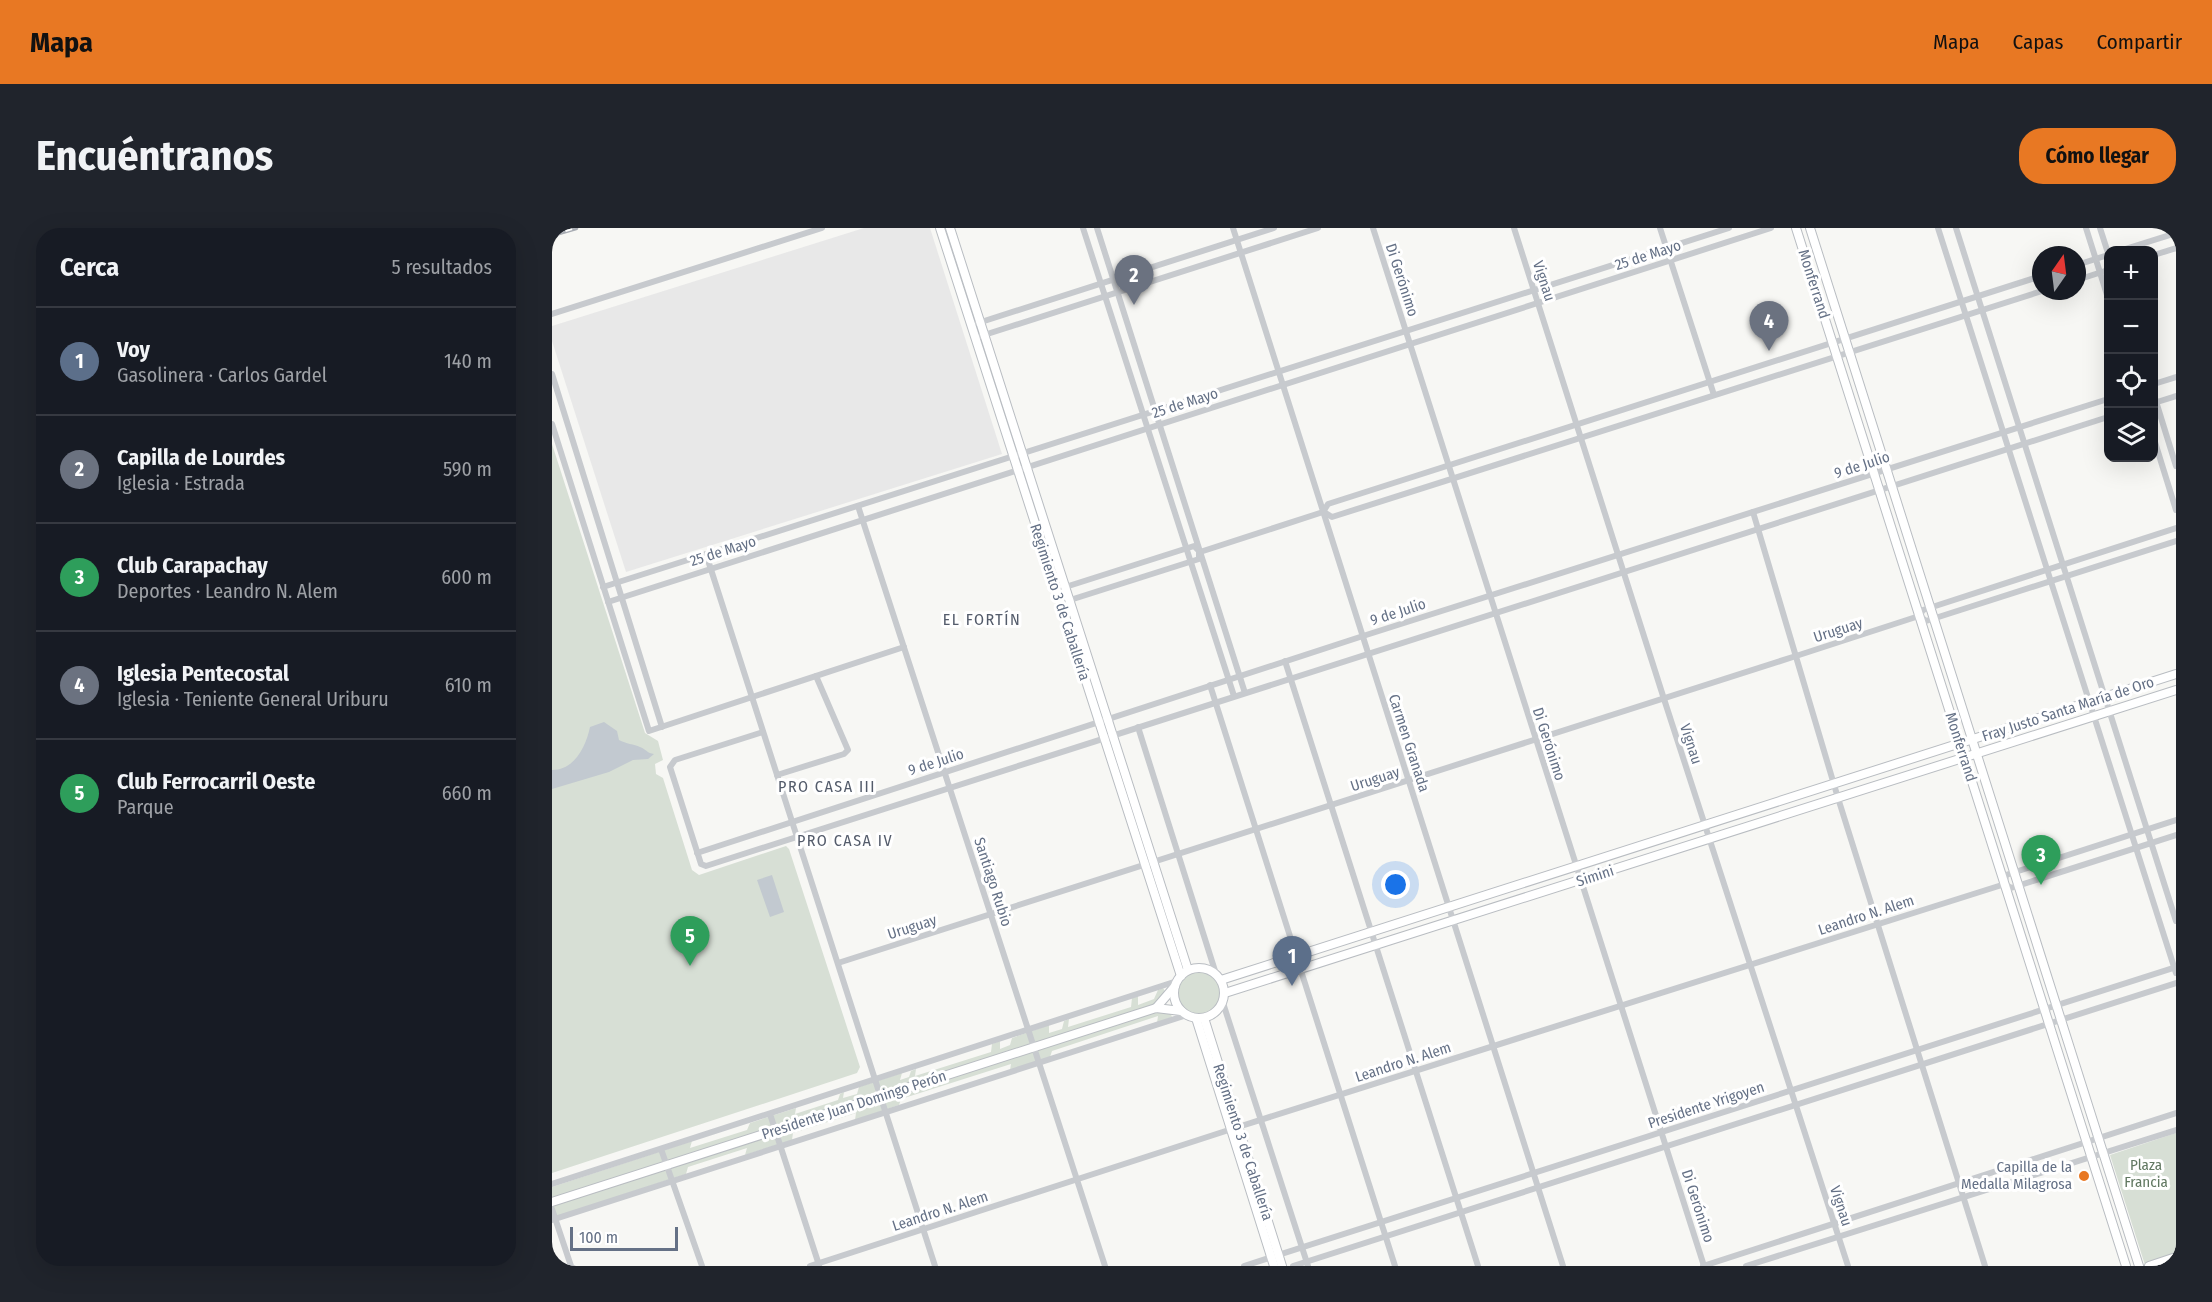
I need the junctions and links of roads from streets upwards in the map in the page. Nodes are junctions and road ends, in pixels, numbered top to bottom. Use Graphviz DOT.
graph roads {
  1 [pos="822,228"];
  2 [pos="940,228"];
  3 [pos="950,228"];
  4 [pos="1083,228"];
  5 [pos="1097,228"];
  6 [pos="1233,228"];
  7 [pos="1274,228"];
  8 [pos="1318,228"];
  9 [pos="1373,228"];
  10 [pos="1514,228"];
  11 [pos="1660,228"];
  12 [pos="1729,228"];
  13 [pos="1771,228"];
  14 [pos="1796,228"];
  15 [pos="1810,228"];
  16 [pos="1938,228"];
  17 [pos="1956,228"];
  18 [pos="2086,228"];
  19 [pos="2100,228"];
  20 [pos="2176,233"];
  21 [pos="1237,240"];
  22 [pos="2106,246"];
  23 [pos="2135,246"];
  24 [pos="1666,248"];
  25 [pos="2176,248"];
  26 [pos="1241,253"];
  27 [pos="2158,254"];
  28 [pos="2104,256"];
  29 [pos="2096,259"];
  30 [pos="1670,260"];
  31 [pos="2086,262"];
  32 [pos="2104,271"];
  33 [pos="2100,272"];
  34 [pos="2086,277"];
  35 [pos="2032,279"];
  36 [pos="1113,280"];
  37 [pos="2104,283"];
  38 [pos="1101,284"];
  39 [pos="1534,290"];
  40 [pos="1117,292"];
  41 [pos="2032,294"];
  42 [pos="1105,296"];
  43 [pos="1978,296"];
  44 [pos="1962,302"];
  45 [pos="1538,303"];
  46 [pos="1982,310"];
  47 [pos="552,314"];
  48 [pos="1966,315"];
  49 [pos="976,324"];
  50 [pos="1406,331"];
  51 [pos="980,336"];
  52 [pos="1845,339"];
  53 [pos="1832,343"];
  54 [pos="1410,344"];
  55 [pos="1849,352"];
  56 [pos="1837,356"];
  57 [pos="1279,372"];
  58 [pos="552,374"];
  59 [pos="2176,377"];
  60 [pos="1709,382"];
  61 [pos="2158,383"];
  62 [pos="1283,384"];
  63 [pos="1713,395"];
  64 [pos="2176,396"];
  65 [pos="2158,399"];
  66 [pos="2104,401"];
  67 [pos="2157,408"];
  68 [pos="1155,412"];
  69 [pos="1144,415"];
  70 [pos="2104,419"];
  71 [pos="552,424"];
  72 [pos="1159,424"];
  73 [pos="1576,424"];
  74 [pos="2019,427"];
  75 [pos="1148,428"];
  76 [pos="2003,432"];
  77 [pos="1581,438"];
  78 [pos="2025,444"];
  79 [pos="2009,449"];
  80 [pos="2158,452"];
  81 [pos="1018,456"];
  82 [pos="1448,465"];
  83 [pos="2176,465"];
  84 [pos="1021,468"];
  85 [pos="1886,469"];
  86 [pos="1874,473"];
  87 [pos="1452,479"];
  88 [pos="1892,486"];
  89 [pos="1879,490"];
  90 [pos="858,506"];
  91 [pos="2176,510"];
  92 [pos="1323,512"];
  93 [pos="1753,512"];
  94 [pos="862,519"];
  95 [pos="2176,528"];
  96 [pos="1758,529"];
  97 [pos="2176,541"];
  98 [pos="1187,548"];
  99 [pos="1200,552"];
  100 [pos="706,554"];
  101 [pos="1618,555"];
  102 [pos="1192,562"];
  103 [pos="2063,565"];
  104 [pos="711,568"];
  105 [pos="2047,570"];
  106 [pos="1623,572"];
  107 [pos="2067,576"];
  108 [pos="2051,581"];
  109 [pos="617,582"];
  110 [pos="603,587"];
  111 [pos="1060,589"];
  112 [pos="1489,596"];
  113 [pos="622,597"];
  114 [pos="608,602"];
  115 [pos="1065,602"];
  116 [pos="1930,608"];
  117 [pos="1495,613"];
  118 [pos="1919,616"];
  119 [pos="1934,619"];
  120 [pos="1363,636"];
  121 [pos="904,647"];
  122 [pos="1368,653"];
  123 [pos="1796,656"];
  124 [pos="1285,661"];
  125 [pos="2176,674"];
  126 [pos="816,676"];
  127 [pos="1239,676"];
  128 [pos="1290,678"];
  129 [pos="1228,680"];
  130 [pos="1210,685"];
  131 [pos="2176,690"];
  132 [pos="1245,693"];
  133 [pos="1234,696"];
  134 [pos="752,697"];
  135 [pos="2105,697"];
  136 [pos="1664,699"];
  137 [pos="1215,702"];
  138 [pos="2090,702"];
  139 [pos="2110,711"];
  140 [pos="2094,716"];
  141 [pos="1103,720"];
  142 [pos="662,726"];
  143 [pos="1138,727"];
  144 [pos="763,732"];
  145 [pos="1108,736"];
  146 [pos="1535,740"];
  147 [pos="1972,740"];
  148 [pos="1960,743"];
  149 [pos="1977,754"];
  150 [pos="1965,758"];
  151 [pos="945,772"];
  152 [pos="777,775"];
  153 [pos="1409,781"];
  154 [pos="1834,784"];
  155 [pos="950,787"];
  156 [pos="1838,798"];
  157 [pos="1331,806"];
  158 [pos="2176,820"];
  159 [pos="792,822"];
  160 [pos="1705,825"];
  161 [pos="1256,830"];
  162 [pos="2147,830"];
  163 [pos="2132,835"];
  164 [pos="2176,835"];
  165 [pos="797,837"];
  166 [pos="1709,839"];
  167 [pos="2151,843"];
  168 [pos="2136,848"];
  169 [pos="697,853"];
  170 [pos="1178,854"];
  171 [pos="1149,864"];
  172 [pos="1576,867"];
  173 [pos="2014,873"];
  174 [pos="1580,880"];
  175 [pos="2005,884"];
  176 [pos="2018,886"];
  177 [pos="1449,907"];
  178 [pos="991,914"];
  179 [pos="1453,921"];
  180 [pos="2176,921"];
  181 [pos="1878,924"];
  182 [pos="1371,932"];
  183 [pos="1376,945"];
  184 [pos="1296,956"];
  185 [pos="838,963"];
  186 [pos="1750,965"];
  187 [pos="1300,969"];
  188 [pos="2175,969"];
  189 [pos="1219,977"];
  190 [pos="1180,978"];
  191 [pos="2176,983"];
  192 [pos="1225,993"];
  193 [pos="1223,1003"];
  194 [pos="2056,1005"];
  195 [pos="1621,1006"];
  196 [pos="1156,1008"];
  197 [pos="2044,1009"];
  198 [pos="1192,1016"];
  199 [pos="2061,1020"];
  200 [pos="2049,1024"];
  201 [pos="1029,1030"];
  202 [pos="1493,1046"];
  203 [pos="1034,1048"];
  204 [pos="1918,1049"];
  205 [pos="1039,1062"];
  206 [pos="1922,1064"];
  207 [pos="1416,1071"];
  208 [pos="875,1080"];
  209 [pos="1791,1090"];
  210 [pos="1340,1095"];
  211 [pos="881,1097"];
  212 [pos="1796,1105"];
  213 [pos="886,1112"];
  214 [pos="2176,1113"];
  215 [pos="770,1114"];
  216 [pos="1261,1120"];
  217 [pos="1234,1129"];
  218 [pos="2176,1130"];
  219 [pos="775,1131"];
  220 [pos="1661,1132"];
  221 [pos="2098,1138"];
  222 [pos="2087,1142"];
  223 [pos="780,1146"];
  224 [pos="1666,1146"];
  225 [pos="661,1149"];
  226 [pos="2103,1153"];
  227 [pos="2091,1156"];
  228 [pos="668,1165"];
  229 [pos="1533,1173"];
  230 [pos="1077,1179"];
  231 [pos="674,1180"];
  232 [pos="1959,1183"];
  233 [pos="552,1184"];
  234 [pos="1538,1187"];
  235 [pos="1963,1196"];
  236 [pos="1456,1198"];
  237 [pos="552,1202"];
  238 [pos="552,1209"];
  239 [pos="1461,1212"];
  240 [pos="554,1219"];
  241 [pos="1381,1222"];
  242 [pos="1834,1223"];
  243 [pos="924,1229"];
  244 [pos="1386,1236"];
  245 [pos="1838,1236"];
  246 [pos="1302,1247"];
  247 [pos="2176,1257"];
  248 [pos="1275,1259"];
  249 [pos="1307,1264"];
  250 [pos="819,1265"];
  251 [pos="571,1266"];
  252 [pos="702,1266"];
  253 [pos="810,1266"];
  254 [pos="935,1266"];
  255 [pos="1105,1266"];
  256 [pos="1244,1266"];
  257 [pos="1282,1266"];
  258 [pos="1293,1266"];
  259 [pos="1395,1266"];
  260 [pos="1479,1266"];
  261 [pos="1563,1266"];
  262 [pos="1704,1266"];
  263 [pos="1746,1266"];
  264 [pos="1848,1266"];
  265 [pos="1985,1266"];
  266 [pos="2126,1266"];
  267 [pos="2139,1266"];
  268 [pos="2149,1266"];
  1 -- 47 [label="street"];
  2 -- 49 [label="street, Regimiento 3 de Caballería"];
  3 -- 49 [label="street, Regimiento 3 de Caballería"];
  4 -- 38 [label="street"];
  5 -- 36 [label="street"];
  6 -- 21 [label="street, Carmen Granada"];
  7 -- 21 [label="street"];
  8 -- 26 [label="street"];
  9 -- 50 [label="street, Di Gerónimo"];
  10 -- 39 [label="street, Vignau"];
  11 -- 24 [label="street"];
  12 -- 24 [label="street, 25 de Mayo"];
  13 -- 30 [label="street, 25 de Mayo"];
  14 -- 53 [label="street, Monferrand"];
  15 -- 52 [label="street, Monferrand"];
  16 -- 44 [label="street"];
  17 -- 43 [label="street"];
  18 -- 29 [label="street"];
  19 -- 22 [label="street"];
  20 -- 23 [label="street"];
  21 -- 26 [label="street, Carmen Granada"];
  21 -- 36 [label="street"];
  24 -- 30 [label="street"];
  24 -- 39 [label="street, 25 de Mayo"];
  25 -- 27 [label="street"];
  26 -- 40 [label="street"];
  26 -- 57 [label="street, Carmen Granada"];
  28 -- 29 [label="street"];
  29 -- 31 [label="street"];
  29 -- 33 [label="street"];
  30 -- 45 [label="street, 25 de Mayo"];
  30 -- 60 [label="street"];
  32 -- 33 [label="street"];
  33 -- 34 [label="street"];
  33 -- 37 [label="street"];
  35 -- 43 [label="street"];
  36 -- 38 [label="street"];
  36 -- 40 [label="street"];
  38 -- 42 [label="street"];
  38 -- 49 [label="street"];
  39 -- 45 [label="street, Vignau"];
  39 -- 50 [label="street, 25 de Mayo"];
  40 -- 42 [label="street"];
  40 -- 68 [label="street"];
  41 -- 46 [label="street"];
  42 -- 51 [label="street"];
  42 -- 69 [label="street"];
  43 -- 44 [label="street"];
  43 -- 46 [label="street"];
  44 -- 48 [label="street"];
  44 -- 52 [label="street"];
  45 -- 54 [label="street, 25 de Mayo"];
  45 -- 73 [label="street, Vignau"];
  46 -- 48 [label="street"];
  46 -- 74 [label="street"];
  48 -- 55 [label="street"];
  48 -- 76 [label="street"];
  49 -- 51 [label="street, Regimiento 3 de Caballería"];
  50 -- 54 [label="street, Di Gerónimo"];
  50 -- 57 [label="street, 25 de Mayo"];
  51 -- 81 [label="street, Regimiento 3 de Caballería"];
  52 -- 53 [label="street"];
  52 -- 55 [label="street, Monferrand"];
  53 -- 56 [label="street, Monferrand"];
  53 -- 60 [label="street"];
  54 -- 62 [label="street, 25 de Mayo"];
  54 -- 82 [label="street, Di Gerónimo"];
  55 -- 56 [label="street"];
  55 -- 85 [label="street, Monferrand"];
  56 -- 63 [label="street"];
  56 -- 86 [label="street, Monferrand"];
  57 -- 62 [label="street, Carmen Granada"];
  57 -- 68 [label="street, 25 de Mayo"];
  58 -- 109 [label="street"];
  59 -- 61 [label="street"];
  60 -- 63 [label="street"];
  60 -- 73 [label="street"];
  62 -- 72 [label="street, 25 de Mayo"];
  62 -- 92 [label="street, Carmen Granada"];
  63 -- 77 [label="street"];
  64 -- 65 [label="street"];
  66 -- 74 [label="street, 9 de Julio"];
  67 -- 83 [label="street"];
  68 -- 69 [label="street, 25 de Mayo"];
  68 -- 72 [label="street"];
  69 -- 75 [label="street"];
  69 -- 81 [label="street, 25 de Mayo"];
  70 -- 78 [label="street, 9 de Julio"];
  71 -- 110 [label="street"];
  72 -- 75 [label="street, 25 de Mayo"];
  72 -- 99 [label="street"];
  73 -- 77 [label="street, Vignau"];
  73 -- 82 [label="street"];
  74 -- 76 [label="street, 9 de Julio"];
  74 -- 78 [label="street"];
  75 -- 84 [label="street, 25 de Mayo"];
  75 -- 98 [label="street"];
  76 -- 79 [label="street"];
  76 -- 85 [label="street, 9 de Julio"];
  77 -- 87 [label="street"];
  77 -- 101 [label="street, Vignau"];
  78 -- 79 [label="street, 9 de Julio"];
  78 -- 103 [label="street"];
  79 -- 88 [label="street, 9 de Julio"];
  79 -- 105 [label="street"];
  80 -- 91 [label="street"];
  81 -- 84 [label="street, Regimiento 3 de Caballería"];
  81 -- 90 [label="street, 25 de Mayo"];
  82 -- 87 [label="street, Di Gerónimo"];
  82 -- 92 [label="street"];
  84 -- 94 [label="street, 25 de Mayo"];
  84 -- 111 [label="street, Regimiento 3 de Caballería"];
  85 -- 86 [label="street, 9 de Julio"];
  85 -- 88 [label="street, Monferrand"];
  86 -- 89 [label="street, Monferrand"];
  86 -- 93 [label="street, 9 de Julio"];
  87 -- 92 [label="street"];
  87 -- 112 [label="street, Di Gerónimo"];
  88 -- 89 [label="street, 9 de Julio"];
  88 -- 116 [label="street, Monferrand"];
  89 -- 96 [label="street, 9 de Julio"];
  89 -- 118 [label="street, Monferrand"];
  90 -- 94 [label="street, Santiago Rubio"];
  90 -- 100 [label="street, 25 de Mayo"];
  92 -- 99 [label="street"];
  92 -- 120 [label="street, Carmen Granada"];
  93 -- 96 [label="street"];
  93 -- 101 [label="street, 9 de Julio"];
  94 -- 104 [label="street, 25 de Mayo"];
  94 -- 121 [label="street, Santiago Rubio"];
  95 -- 103 [label="street, Uruguay"];
  96 -- 106 [label="street, 9 de Julio"];
  96 -- 123 [label="street"];
  97 -- 107 [label="street, Uruguay"];
  98 -- 99 [label="street"];
  98 -- 102 [label="street"];
  98 -- 111 [label="street"];
  99 -- 102 [label="street"];
  99 -- 127 [label="street"];
  100 -- 104 [label="street"];
  100 -- 109 [label="street, 25 de Mayo"];
  101 -- 106 [label="street, Vignau"];
  101 -- 112 [label="street, 9 de Julio"];
  102 -- 115 [label="street"];
  102 -- 129 [label="street"];
  103 -- 105 [label="street, Uruguay"];
  103 -- 107 [label="street"];
  104 -- 113 [label="street, 25 de Mayo"];
  104 -- 134 [label="street"];
  105 -- 108 [label="street"];
  105 -- 116 [label="street, Uruguay"];
  106 -- 117 [label="street, 9 de Julio"];
  106 -- 136 [label="street, Vignau"];
  107 -- 108 [label="street, Uruguay"];
  107 -- 135 [label="street"];
  108 -- 119 [label="street, Uruguay"];
  108 -- 138 [label="street"];
  109 -- 110 [label="street, 25 de Mayo"];
  109 -- 113 [label="street"];
  110 -- 114 [label="street"];
  111 -- 115 [label="street, Regimiento 3 de Caballería"];
  112 -- 117 [label="street, Di Gerónimo"];
  112 -- 120 [label="street, 9 de Julio"];
  113 -- 114 [label="street, 25 de Mayo"];
  113 -- 142 [label="street"];
  114 -- 142 [label="street"];
  115 -- 141 [label="street, Regimiento 3 de Caballería"];
  116 -- 118 [label="street, Uruguay"];
  116 -- 119 [label="street, Monferrand"];
  117 -- 122 [label="street, 9 de Julio"];
  117 -- 146 [label="street, Di Gerónimo"];
  118 -- 119 [label="street, Uruguay"];
  118 -- 123 [label="street, Uruguay"];
  118 -- 148 [label="street, Monferrand"];
  119 -- 147 [label="street, Monferrand"];
  120 -- 122 [label="street, Carmen Granada"];
  120 -- 124 [label="street, 9 de Julio"];
  121 -- 126 [label="street"];
  121 -- 151 [label="street, Santiago Rubio"];
  122 -- 128 [label="street, 9 de Julio"];
  122 -- 153 [label="street, Carmen Granada"];
  123 -- 136 [label="street, Uruguay"];
  123 -- 154 [label="street"];
  124 -- 127 [label="street, 9 de Julio"];
  124 -- 128 [label="street"];
  125 -- 135 [label="street, Fray Justo Santa María de Oro"];
  126 -- 134 [label="street"];
  126 -- 152 [label="street"];
  127 -- 129 [label="street, 9 de Julio"];
  127 -- 132 [label="street"];
  128 -- 132 [label="street, 9 de Julio"];
  128 -- 157 [label="street"];
  129 -- 130 [label="street, 9 de Julio"];
  129 -- 133 [label="street"];
  130 -- 137 [label="street"];
  130 -- 141 [label="street, 9 de Julio"];
  131 -- 139 [label="street, Fray Justo Santa María de Oro"];
  132 -- 133 [label="street, 9 de Julio"];
  133 -- 137 [label="street, 9 de Julio"];
  134 -- 142 [label="street"];
  134 -- 144 [label="street"];
  135 -- 138 [label="street, Fray Justo Santa María de Oro"];
  135 -- 139 [label="street"];
  136 -- 146 [label="street, Uruguay"];
  136 -- 160 [label="street, Vignau"];
  137 -- 143 [label="street, 9 de Julio"];
  137 -- 161 [label="street"];
  138 -- 140 [label="street"];
  138 -- 147 [label="street, Fray Justo Santa María de Oro"];
  139 -- 140 [label="street, Fray Justo Santa María de Oro"];
  139 -- 162 [label="street"];
  140 -- 149 [label="street, Fray Justo Santa María de Oro"];
  140 -- 163 [label="street"];
  141 -- 145 [label="street, Regimiento 3 de Caballería"];
  141 -- 151 [label="street, 9 de Julio"];
  143 -- 145 [label="street, 9 de Julio"];
  143 -- 170 [label="street"];
  144 -- 152 [label="street"];
  144 -- 169 [label="street"];
  145 -- 155 [label="street, 9 de Julio"];
  145 -- 171 [label="street, Regimiento 3 de Caballería"];
  146 -- 153 [label="street, Uruguay"];
  146 -- 172 [label="street, Di Gerónimo"];
  147 -- 148 [label="street, Fray Justo Santa María de Oro"];
  147 -- 149 [label="street, Monferrand"];
  148 -- 150 [label="street, Monferrand"];
  148 -- 154 [label="street, Simini"];
  149 -- 150 [label="street, Fray Justo Santa María de Oro"];
  149 -- 173 [label="street, Monferrand"];
  150 -- 156 [label="street, Simini"];
  150 -- 175 [label="street, Monferrand"];
  151 -- 155 [label="street, Santiago Rubio"];
  151 -- 159 [label="street, 9 de Julio"];
  152 -- 159 [label="street"];
  153 -- 157 [label="street, Uruguay"];
  153 -- 177 [label="street, Carmen Granada"];
  154 -- 156 [label="street"];
  154 -- 160 [label="street, Simini"];
  155 -- 165 [label="street, 9 de Julio"];
  155 -- 178 [label="street, Santiago Rubio"];
  156 -- 166 [label="street, Simini"];
  156 -- 181 [label="street"];
  157 -- 161 [label="street, Uruguay"];
  157 -- 182 [label="street"];
  158 -- 162 [label="street"];
  159 -- 165 [label="street"];
  159 -- 169 [label="street, 9 de Julio"];
  160 -- 166 [label="street, Vignau"];
  160 -- 172 [label="street, Simini"];
  161 -- 170 [label="street, Uruguay"];
  161 -- 184 [label="street"];
  162 -- 163 [label="street"];
  162 -- 167 [label="street"];
  163 -- 168 [label="street"];
  163 -- 173 [label="street"];
  164 -- 167 [label="street, Leandro N. Alem"];
  165 -- 169 [label="street, 9 de Julio"];
  165 -- 185 [label="street"];
  166 -- 174 [label="street, Simini"];
  166 -- 186 [label="street, Vignau"];
  167 -- 168 [label="street, Leandro N. Alem"];
  167 -- 180 [label="street"];
  168 -- 176 [label="street, Leandro N. Alem"];
  168 -- 188 [label="street"];
  170 -- 171 [label="street, Uruguay"];
  170 -- 189 [label="street"];
  171 -- 178 [label="street, Uruguay"];
  171 -- 190 [label="street, Regimiento 3 de Caballería"];
  172 -- 174 [label="street, Di Gerónimo"];
  172 -- 177 [label="street, Simini"];
  173 -- 175 [label="street"];
  173 -- 176 [label="street, Monferrand"];
  174 -- 179 [label="street, Simini"];
  174 -- 195 [label="street, Di Gerónimo"];
  175 -- 176 [label="street, Leandro N. Alem"];
  175 -- 181 [label="street, Leandro N. Alem"];
  175 -- 197 [label="street, Monferrand"];
  176 -- 194 [label="street, Monferrand"];
  177 -- 179 [label="street, Carmen Granada"];
  177 -- 182 [label="street, Simini"];
  178 -- 185 [label="street, Uruguay"];
  178 -- 201 [label="street, Santiago Rubio"];
  179 -- 183 [label="street, Simini"];
  179 -- 202 [label="street, Carmen Granada"];
  181 -- 186 [label="street, Leandro N. Alem"];
  181 -- 204 [label="street"];
  182 -- 183 [label="street"];
  182 -- 184 [label="street, Simini"];
  183 -- 187 [label="street, Simini"];
  183 -- 207 [label="street"];
  184 -- 187 [label="street"];
  184 -- 189 [label="street, Simini"];
  185 -- 208 [label="street"];
  186 -- 195 [label="street, Leandro N. Alem"];
  186 -- 209 [label="street, Vignau"];
  187 -- 192 [label="street, Simini"];
  187 -- 210 [label="street"];
  188 -- 194 [label="street, Presidente Yrigoyen"];
  189 -- 190 [label="street"];
  189 -- 192 [label="street"];
  190 -- 196 [label="street"];
  190 -- 198 [label="street"];
  190 -- 201 [label="street"];
  191 -- 199 [label="street, Presidente Yrigoyen"];
  192 -- 193 [label="street"];
  193 -- 198 [label="street"];
  193 -- 216 [label="street"];
  194 -- 197 [label="street, Presidente Yrigoyen"];
  194 -- 199 [label="street, Monferrand"];
  195 -- 202 [label="street, Leandro N. Alem"];
  195 -- 220 [label="street, Di Gerónimo"];
  196 -- 198 [label="street, Presidente Juan Domingo Perón"];
  196 -- 203 [label="street, Presidente Juan Domingo Perón"];
  197 -- 200 [label="street, Monferrand"];
  197 -- 204 [label="street, Presidente Yrigoyen"];
  198 -- 205 [label="street"];
  198 -- 217 [label="street, Regimiento 3 de Caballería"];
  199 -- 200 [label="street, Presidente Yrigoyen"];
  199 -- 221 [label="street, Monferrand"];
  200 -- 206 [label="street, Presidente Yrigoyen"];
  200 -- 222 [label="street, Monferrand"];
  201 -- 203 [label="street, Santiago Rubio"];
  201 -- 208 [label="street"];
  202 -- 207 [label="street, Leandro N. Alem"];
  202 -- 229 [label="street, Carmen Granada"];
  203 -- 205 [label="street, Santiago Rubio"];
  203 -- 211 [label="street, Presidente Juan Domingo Perón"];
  204 -- 206 [label="street"];
  204 -- 209 [label="street, Presidente Yrigoyen"];
  205 -- 213 [label="street"];
  205 -- 230 [label="street, Santiago Rubio"];
  206 -- 212 [label="street, Presidente Yrigoyen"];
  206 -- 232 [label="street"];
  207 -- 210 [label="street, Leandro N. Alem"];
  207 -- 236 [label="street"];
  208 -- 211 [label="street"];
  208 -- 215 [label="street"];
  209 -- 212 [label="street, Vignau"];
  209 -- 220 [label="street, Presidente Yrigoyen"];
  210 -- 216 [label="street, Leandro N. Alem"];
  210 -- 241 [label="street"];
  211 -- 213 [label="street"];
  211 -- 219 [label="street, Presidente Juan Domingo Perón"];
  212 -- 224 [label="street, Presidente Yrigoyen"];
  212 -- 242 [label="street, Vignau"];
  213 -- 223 [label="street"];
  213 -- 243 [label="street"];
  214 -- 221 [label="street"];
  215 -- 219 [label="street"];
  215 -- 225 [label="street"];
  216 -- 217 [label="street, Leandro N. Alem"];
  216 -- 246 [label="street"];
  217 -- 230 [label="street, Leandro N. Alem"];
  217 -- 248 [label="street, Regimiento 3 de Caballería"];
  218 -- 226 [label="street"];
  219 -- 223 [label="street"];
  219 -- 228 [label="street, Presidente Juan Domingo Perón"];
  220 -- 224 [label="street, Di Gerónimo"];
  220 -- 229 [label="street, Presidente Yrigoyen"];
  221 -- 222 [label="street"];
  221 -- 226 [label="street, Monferrand"];
  222 -- 227 [label="street, Monferrand"];
  222 -- 232 [label="street"];
  223 -- 231 [label="street"];
  223 -- 250 [label="street"];
  224 -- 234 [label="street, Presidente Yrigoyen"];
  224 -- 262 [label="street, Di Gerónimo"];
  225 -- 228 [label="street"];
  225 -- 233 [label="street"];
  226 -- 227 [label="street"];
  226 -- 267 [label="street, Monferrand"];
  227 -- 235 [label="street"];
  227 -- 266 [label="street, Monferrand"];
  228 -- 231 [label="street"];
  228 -- 237 [label="street, Presidente Juan Domingo Perón"];
  229 -- 234 [label="street, Carmen Granada"];
  229 -- 236 [label="street, Presidente Yrigoyen"];
  230 -- 243 [label="street, Leandro N. Alem"];
  230 -- 255 [label="street, Santiago Rubio"];
  231 -- 240 [label="street"];
  231 -- 252 [label="street"];
  232 -- 235 [label="street"];
  232 -- 242 [label="street"];
  234 -- 239 [label="street, Presidente Yrigoyen"];
  234 -- 261 [label="street, Carmen Granada"];
  235 -- 245 [label="street"];
  235 -- 265 [label="street"];
  236 -- 239 [label="street"];
  236 -- 241 [label="street, Presidente Yrigoyen"];
  238 -- 240 [label="street"];
  239 -- 244 [label="street, Presidente Yrigoyen"];
  239 -- 260 [label="street"];
  240 -- 251 [label="street"];
  241 -- 244 [label="street"];
  241 -- 246 [label="street, Presidente Yrigoyen"];
  242 -- 245 [label="street, Vignau"];
  242 -- 262 [label="street"];
  243 -- 250 [label="street, Leandro N. Alem"];
  243 -- 254 [label="street"];
  244 -- 249 [label="street, Presidente Yrigoyen"];
  244 -- 259 [label="street"];
  245 -- 263 [label="street"];
  245 -- 264 [label="street, Vignau"];
  246 -- 248 [label="street, Presidente Yrigoyen"];
  246 -- 249 [label="street"];
  247 -- 268 [label="street"];
  248 -- 256 [label="street, Presidente Yrigoyen"];
  248 -- 257 [label="street, Regimiento 3 de Caballería"];
  249 -- 258 [label="street, Presidente Yrigoyen"];
  250 -- 253 [label="street, Leandro N. Alem"];
}
